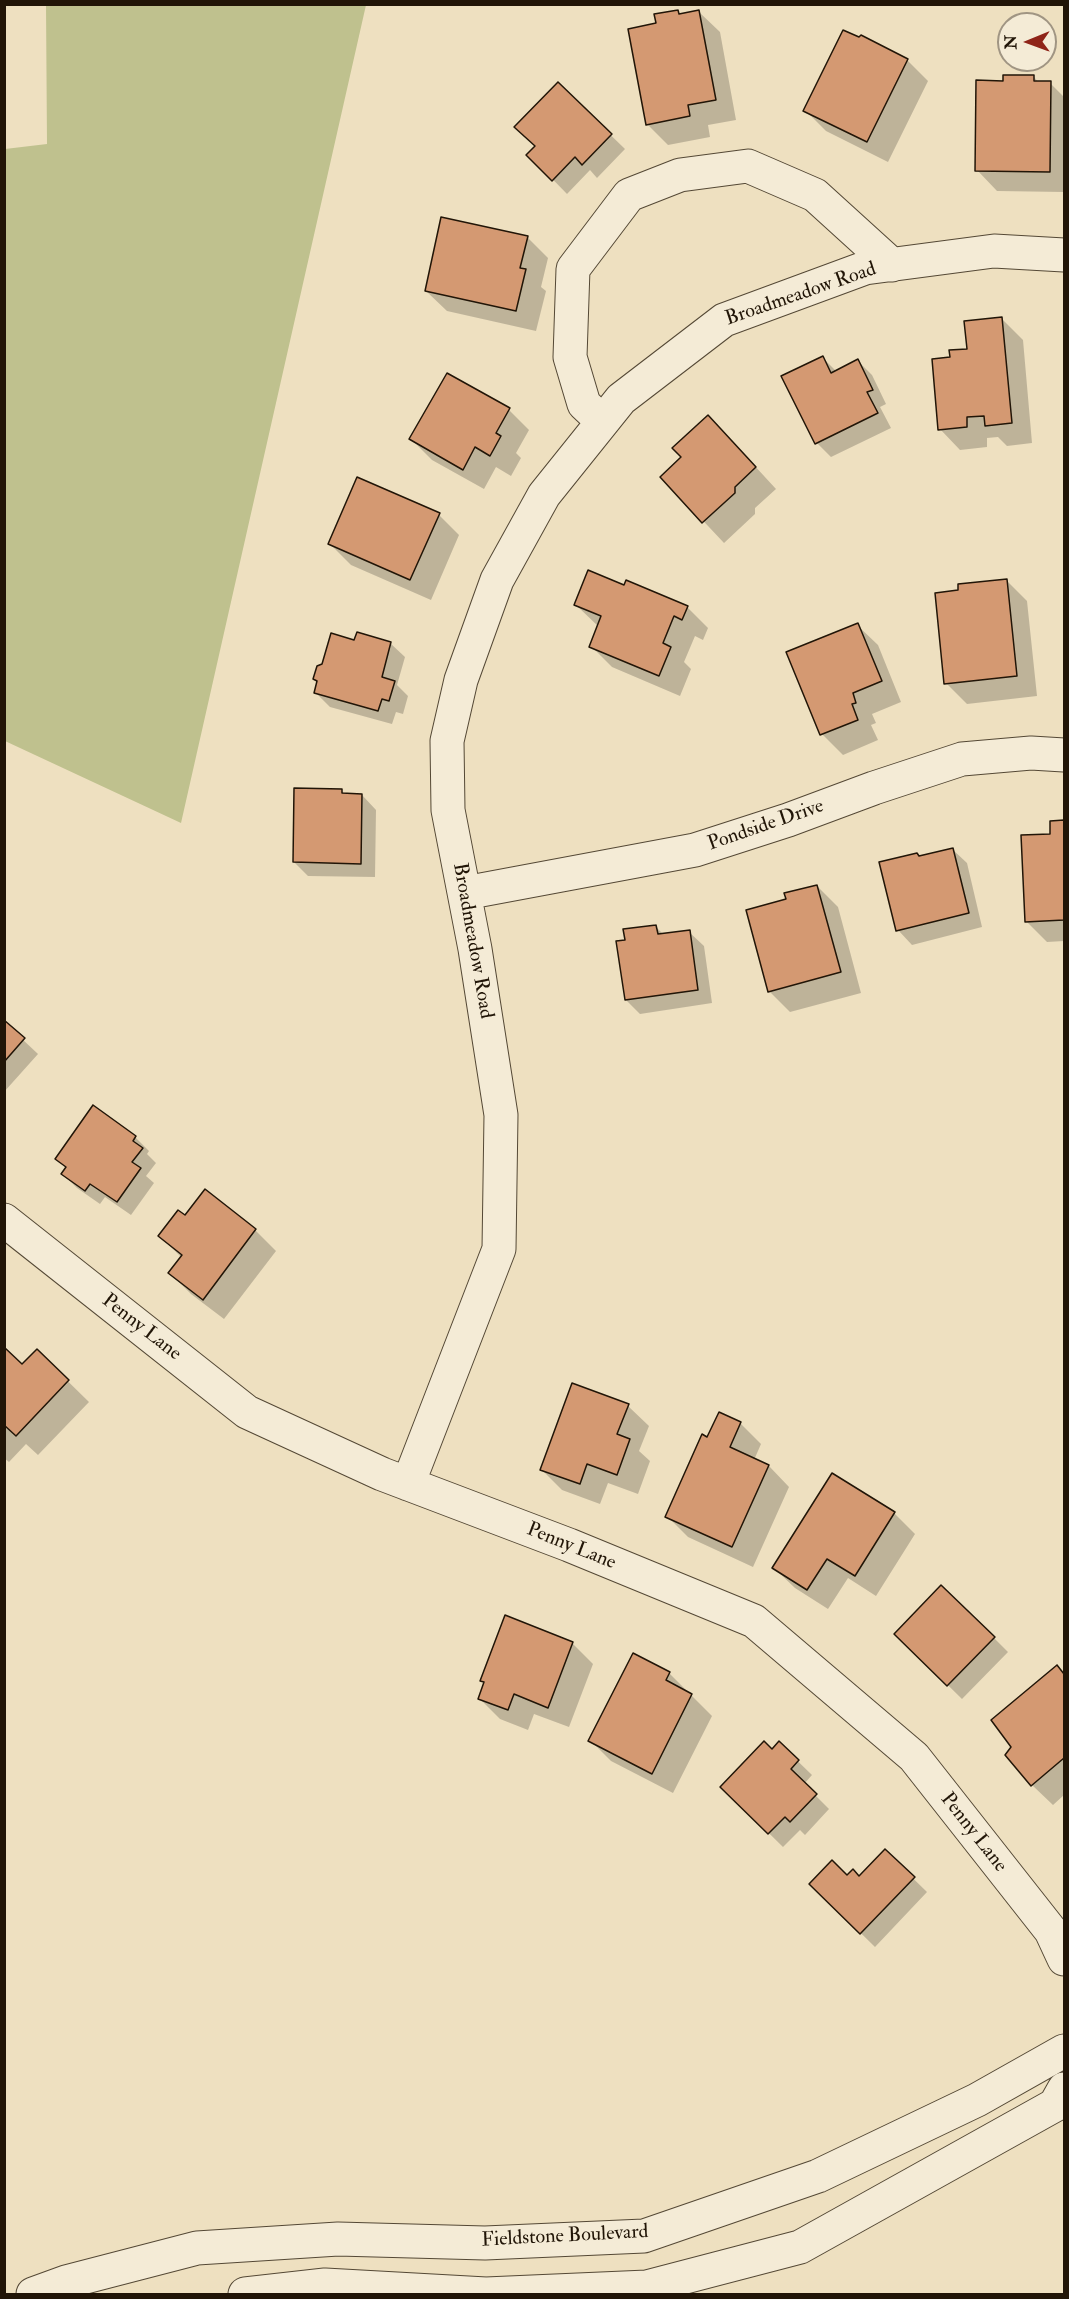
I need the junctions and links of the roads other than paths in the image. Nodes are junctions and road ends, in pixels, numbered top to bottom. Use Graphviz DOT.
graph roads {
  1 [pos="1065,255"];
  2 [pos="892,265"];
  3 [pos="602,422"];
  4 [pos="1065,755"];
  5 [pos="465,893"];
  6 [pos="4,1220"];
  7 [pos="408,1484"];
  8 [pos="1065,1959"];
  9 [pos="1065,2051"];
  10 [pos="1065,2089"];
  11 [pos="33,2295"];
  12 [pos="245,2295"];
  1 -- 2 [label="street, Broadmeadow Road"];
  2 -- 3 [label="street, Broadmeadow Road"];
  2 -- 3 [label="street, Broadmeadow Road"];
  3 -- 5 [label="street, Broadmeadow Road"];
  4 -- 5 [label="street, Pondside Drive"];
  5 -- 7 [label="street, Broadmeadow Road"];
  6 -- 7 [label="street, Penny Lane"];
  7 -- 8 [label="street, Penny Lane"];
  9 -- 11 [label="street, Fieldstone Boulevard"];
  10 -- 12 [label="street"];
}
